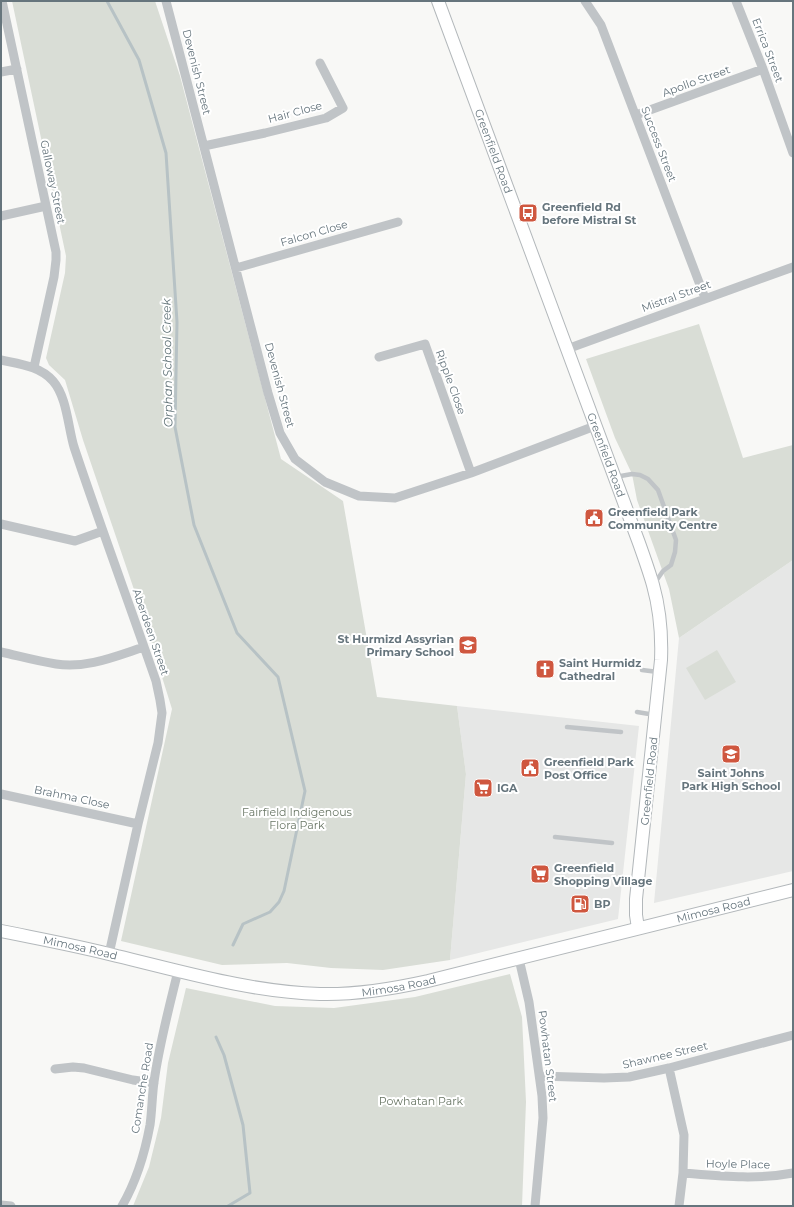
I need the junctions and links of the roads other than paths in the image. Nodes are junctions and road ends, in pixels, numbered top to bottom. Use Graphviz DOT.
graph roads {
  1 [pos="2,1"];
  2 [pos="166,1"];
  3 [pos="438,1"];
  4 [pos="585,1"];
  5 [pos="736,1"];
  6 [pos="320,63"];
  7 [pos="16,68"];
  8 [pos="764,69"];
  9 [pos="1,72"];
  10 [pos="636,116"];
  11 [pos="204,146"];
  12 [pos="793,153"];
  13 [pos="46,206"];
  14 [pos="1,216"];
  15 [pos="398,222"];
  16 [pos="793,267"];
  17 [pos="236,268"];
  18 [pos="706,298"];
  19 [pos="567,349"];
  20 [pos="379,357"];
  21 [pos="1,360"];
  22 [pos="34,367"];
  23 [pos="595,426"];
  24 [pos="471,473"];
  25 [pos="614,477"];
  26 [pos="1,524"];
  27 [pos="103,531"];
  28 [pos="653,585"];
  29 [pos="144,647"];
  30 [pos="1,652"];
  31 [pos="642,670"];
  32 [pos="660,672"];
  33 [pos="637,712"];
  34 [pos="655,715"];
  35 [pos="567,727"];
  36 [pos="621,732"];
  37 [pos="1,794"];
  38 [pos="138,824"];
  39 [pos="555,837"];
  40 [pos="612,843"];
  41 [pos="793,890"];
  42 [pos="638,928"];
  43 [pos="1,931"];
  44 [pos="109,954"];
  45 [pos="519,958"];
  46 [pos="178,971"];
  47 [pos="793,1036"];
  48 [pos="669,1068"];
  49 [pos="55,1069"];
  50 [pos="540,1076"];
  51 [pos="154,1082"];
  52 [pos="683,1173"];
  53 [pos="793,1173"];
  54 [pos="1,1205"];
  55 [pos="11,1206"];
  56 [pos="122,1206"];
  57 [pos="535,1206"];
  58 [pos="679,1206"];
  1 -- 7 [label="street, Galloway Street"];
  2 -- 11 [label="street, Devenish Street"];
  3 -- 19 [label="street, Greenfield Road"];
  4 -- 10 [label="street, Success Street"];
  5 -- 8 [label="street, Errica Street"];
  6 -- 11 [label="street, Hair Close"];
  7 -- 9 [label="street"];
  7 -- 13 [label="street, Galloway Street"];
  8 -- 10 [label="street, Apollo Street"];
  8 -- 12 [label="street, Errica Street"];
  10 -- 18 [label="street, Success Street"];
  11 -- 17 [label="street, Devenish Street"];
  13 -- 14 [label="street"];
  13 -- 22 [label="street, Galloway Street"];
  15 -- 17 [label="street, Falcon Close"];
  16 -- 18 [label="street, Mistral Street"];
  17 -- 24 [label="street, Devenish Street"];
  18 -- 19 [label="street, Mistral Street"];
  19 -- 23 [label="street, Greenfield Road"];
  20 -- 24 [label="street, Ripple Close"];
  21 -- 22 [label="street, Aberdeen Street"];
  22 -- 27 [label="street, Aberdeen Street"];
  23 -- 24 [label="street, Devenish Street"];
  23 -- 25 [label="street, Greenfield Road"];
  25 -- 28 [label="street, Greenfield Road"];
  25 -- 28 [label="lane"];
  26 -- 27 [label="street"];
  27 -- 29 [label="street, Aberdeen Street"];
  28 -- 32 [label="street, Greenfield Road"];
  29 -- 30 [label="street"];
  29 -- 38 [label="street, Aberdeen Street"];
  31 -- 32 [label="lane"];
  32 -- 34 [label="street, Greenfield Road"];
  33 -- 34 [label="lane"];
  34 -- 42 [label="street, Greenfield Road"];
  35 -- 36 [label="lane"];
  37 -- 38 [label="street, Brahma Close"];
  38 -- 44 [label="street, Aberdeen Street"];
  39 -- 40 [label="lane"];
  41 -- 42 [label="street, Mimosa Road"];
  42 -- 45 [label="street, Mimosa Road"];
  43 -- 44 [label="street, Mimosa Road"];
  44 -- 46 [label="street, Mimosa Road"];
  45 -- 46 [label="street, Mimosa Road"];
  45 -- 50 [label="street, Powhatan Street"];
  46 -- 51 [label="street, Comanche Road"];
  47 -- 48 [label="street, Shawnee Street"];
  48 -- 50 [label="street, Shawnee Street"];
  48 -- 52 [label="street"];
  49 -- 51 [label="street"];
  50 -- 57 [label="street, Powhatan Street"];
  51 -- 56 [label="street, Comanche Road"];
  52 -- 53 [label="street, Hoyle Place"];
  52 -- 58 [label="street"];
  54 -- 55 [label="street"];
}
